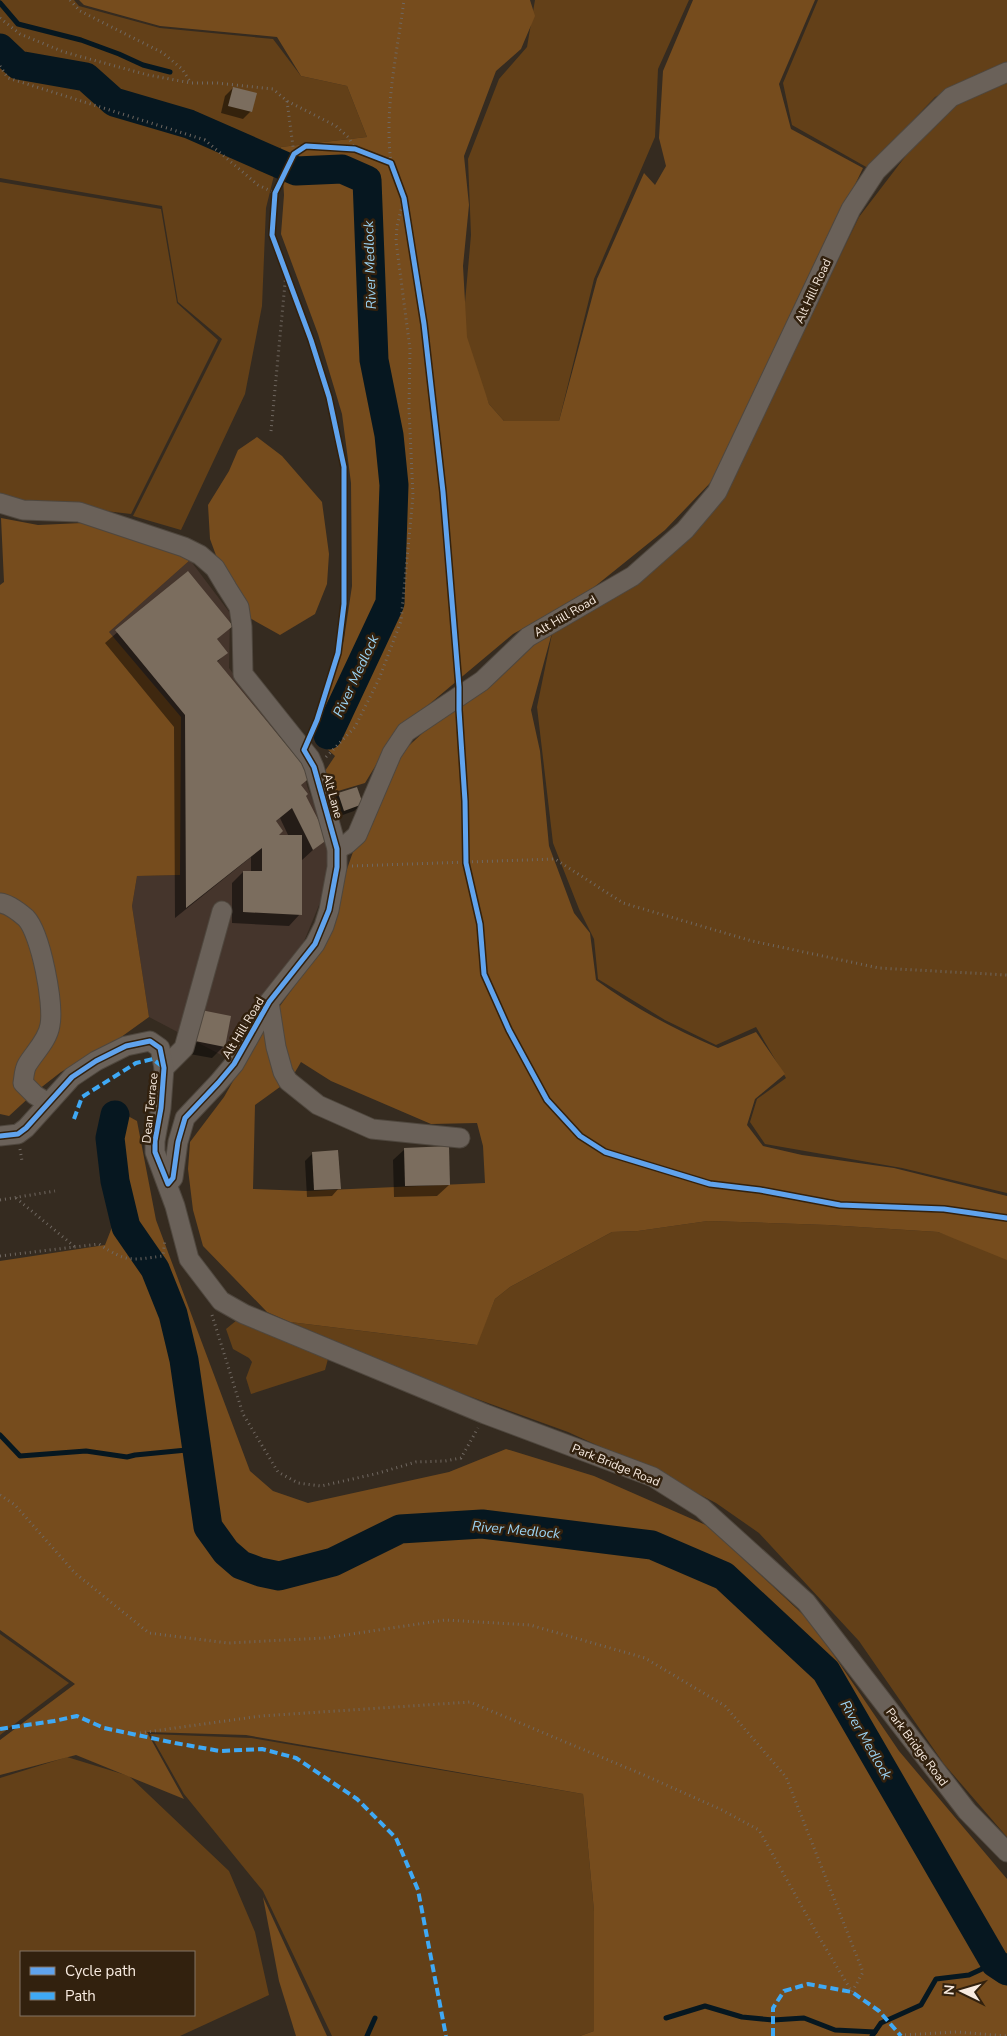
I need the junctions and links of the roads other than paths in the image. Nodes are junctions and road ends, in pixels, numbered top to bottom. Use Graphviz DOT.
graph roads {
  1 [pos="1007,72"];
  2 [pos="0,503"];
  3 [pos="337,849"];
  4 [pos="0,903"];
  5 [pos="222,911"];
  6 [pos="270,1002"];
  7 [pos="164,1068"];
  8 [pos="48,1104"];
  9 [pos="0,1136"];
  10 [pos="460,1138"];
  11 [pos="168,1184"];
  12 [pos="1007,1852"];
  1 -- 3 [label="street, Alt Hill Road"];
  2 -- 3 [label="street, Alt Lane"];
  3 -- 6 [label="street, Alt Hill Road"];
  4 -- 8 [label="street"];
  5 -- 7 [label="street"];
  6 -- 10 [label="street"];
  6 -- 11 [label="street, Alt Hill Road"];
  7 -- 8 [label="street, Dean Terrace"];
  7 -- 11 [label="street, Dean Terrace"];
  8 -- 9 [label="street, Dean Terrace"];
  11 -- 12 [label="street, Park Bridge Road"];
}
